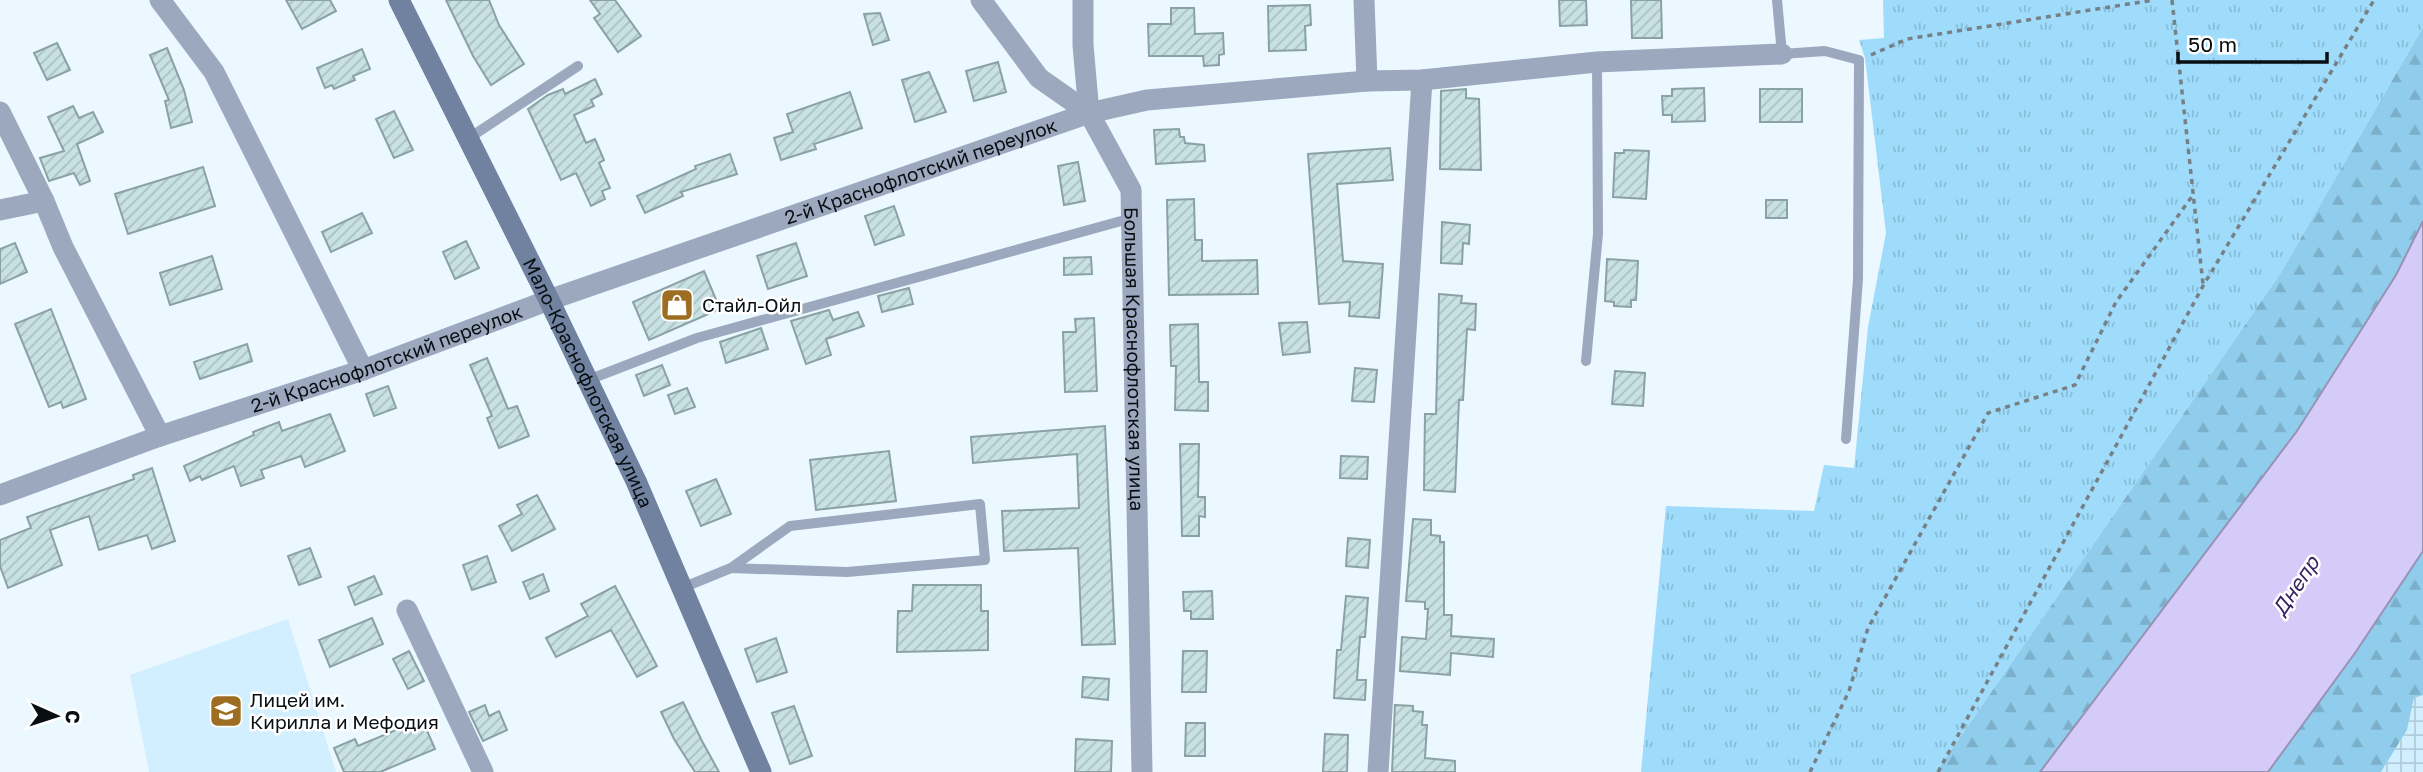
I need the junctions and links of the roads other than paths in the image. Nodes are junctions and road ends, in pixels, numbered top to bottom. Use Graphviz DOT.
graph roads {
  1 [pos="160,0"];
  2 [pos="399,0"];
  3 [pos="981,0"];
  4 [pos="1083,0"];
  5 [pos="1364,0"];
  6 [pos="1777,0"];
  7 [pos="1782,54"];
  8 [pos="1597,62"];
  9 [pos="578,66"];
  10 [pos="1422,80"];
  11 [pos="1367,81"];
  12 [pos="0,112"];
  13 [pos="1089,113"];
  14 [pos="469,138"];
  15 [pos="44,201"];
  16 [pos="0,210"];
  17 [pos="1132,218"];
  18 [pos="549,300"];
  19 [pos="1586,361"];
  20 [pos="363,370"];
  21 [pos="588,380"];
  22 [pos="160,436"];
  23 [pos="1846,439"];
  24 [pos="0,495"];
  25 [pos="732,568"];
  26 [pos="682,588"];
  27 [pos="407,610"];
  28 [pos="483,772"];
  29 [pos="761,772"];
  30 [pos="1142,772"];
  31 [pos="1378,772"];
  1 -- 20 [label="street"];
  2 -- 14 [label="street, Мало-Краснофлотская улица"];
  3 -- 13 [label="street, Большая Краснофлотская улица"];
  4 -- 13 [label="street"];
  5 -- 11 [label="street"];
  6 -- 7 [label="lane"];
  7 -- 8 [label="street, 2-й Краснофлотский переулок"];
  7 -- 23 [label="lane"];
  8 -- 10 [label="street, 2-й Краснофлотский переулок"];
  8 -- 19 [label="lane"];
  9 -- 14 [label="lane"];
  10 -- 11 [label="street, 2-й Краснофлотский переулок"];
  10 -- 31 [label="street"];
  11 -- 13 [label="street, 2-й Краснофлотский переулок"];
  12 -- 15 [label="street"];
  13 -- 17 [label="street, Большая Краснофлотская улица"];
  13 -- 18 [label="street, 2-й Краснофлотский переулок"];
  14 -- 18 [label="street, Мало-Краснофлотская улица"];
  15 -- 16 [label="street"];
  15 -- 22 [label="street"];
  17 -- 21 [label="lane"];
  17 -- 30 [label="street, Большая Краснофлотская улица"];
  18 -- 20 [label="street, 2-й Краснофлотский переулок"];
  18 -- 21 [label="street, Мало-Краснофлотская улица"];
  20 -- 22 [label="street, 2-й Краснофлотский переулок"];
  21 -- 26 [label="street, Мало-Краснофлотская улица"];
  22 -- 24 [label="street, 2-й Краснофлотский переулок"];
  25 -- 25 [label="lane"];
  25 -- 26 [label="lane"];
  26 -- 29 [label="street, Мало-Краснофлотская улица"];
  27 -- 28 [label="street"];
}
